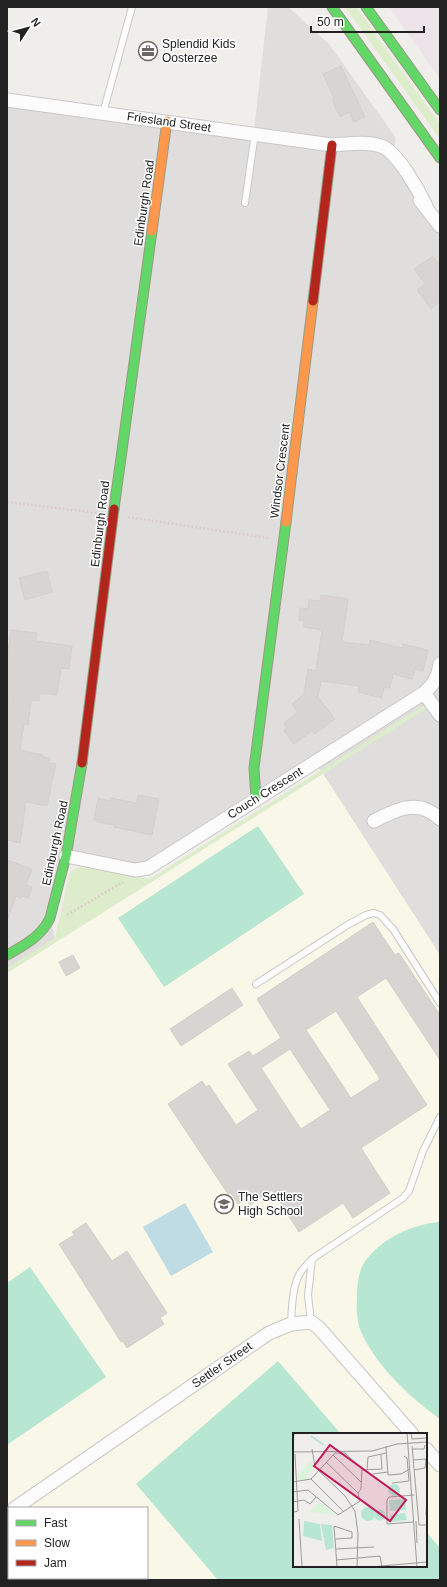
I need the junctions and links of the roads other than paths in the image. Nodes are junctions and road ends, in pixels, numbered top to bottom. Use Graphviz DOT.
graph roads {
  1 [pos="132,7"];
  2 [pos="332,7"];
  3 [pos="366,7"];
  4 [pos="7,100"];
  5 [pos="440,110"];
  6 [pos="104,113"];
  7 [pos="167,122"];
  8 [pos="255,133"];
  9 [pos="338,144"];
  10 [pos="440,158"];
  11 [pos="246,203"];
  12 [pos="440,226"];
  13 [pos="440,664"];
  14 [pos="424,693"];
  15 [pos="440,715"];
  16 [pos="256,799"];
  17 [pos="440,819"];
  18 [pos="374,821"];
  19 [pos="66,856"];
  20 [pos="7,955"];
  21 [pos="256,984"];
  22 [pos="440,1003"];
  23 [pos="440,1117"];
  24 [pos="312,1259"];
  25 [pos="311,1322"];
  26 [pos="291,1324"];
  27 [pos="411,1433"];
  28 [pos="427,1450"];
  29 [pos="440,1465"];
  30 [pos="16,1507"];
  1 -- 6 [label="lane"];
  2 -- 10 [label="street"];
  3 -- 5 [label="street"];
  4 -- 6 [label="street, Friesland Street"];
  6 -- 7 [label="street, Friesland Street"];
  7 -- 8 [label="street, Friesland Street"];
  7 -- 19 [label="street, Edinburgh Road"];
  8 -- 9 [label="street, Friesland Street"];
  8 -- 11 [label="lane"];
  9 -- 12 [label="street"];
  9 -- 16 [label="street, Windsor Crescent"];
  13 -- 14 [label="street, Couch Crescent"];
  14 -- 15 [label="street"];
  14 -- 16 [label="street, Couch Crescent"];
  16 -- 19 [label="street, Couch Crescent"];
  17 -- 18 [label="street"];
  19 -- 20 [label="street, Edinburgh Road"];
  21 -- 22 [label="lane"];
  23 -- 24 [label="lane"];
  24 -- 25 [label="lane"];
  24 -- 26 [label="lane"];
  25 -- 26 [label="street, Settler Street"];
  25 -- 27 [label="street"];
  26 -- 30 [label="street, Settler Street"];
  28 -- 29 [label="street"];
}
